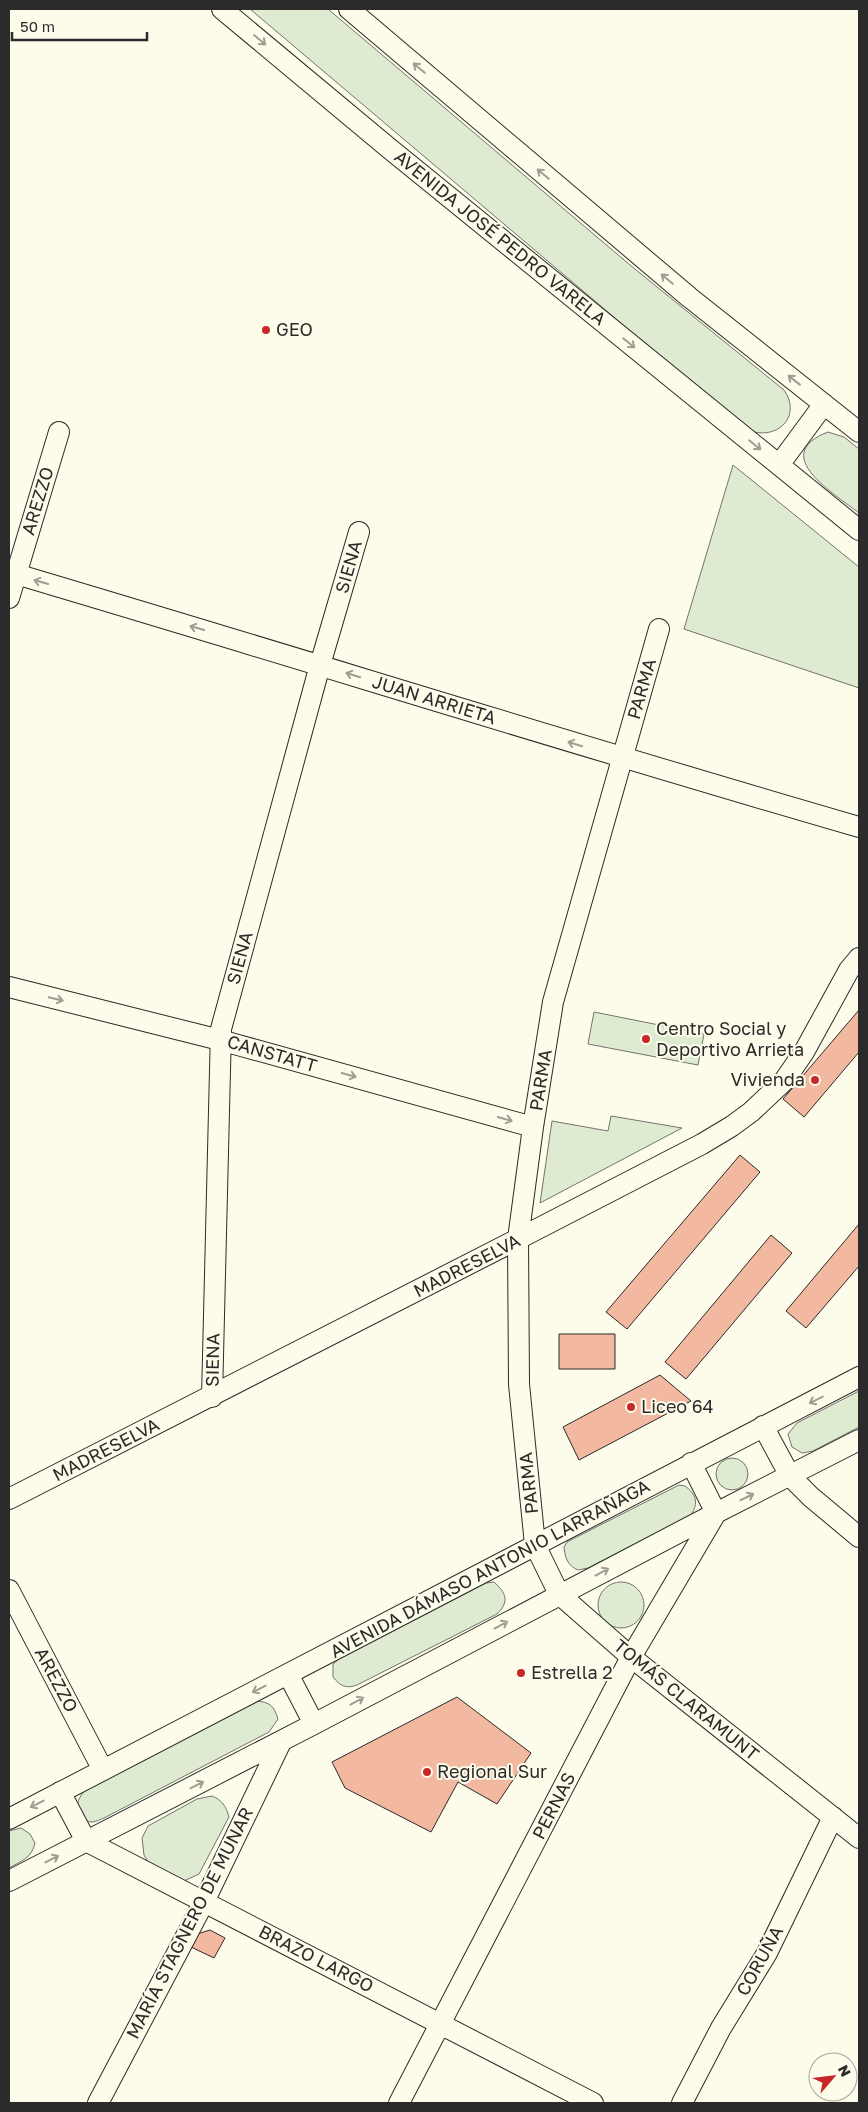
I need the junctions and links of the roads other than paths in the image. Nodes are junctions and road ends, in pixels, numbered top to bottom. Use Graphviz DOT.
graph roads {
  1 [pos="222,9"];
  2 [pos="349,9"];
  3 [pos="824,404"];
  4 [pos="58,432"];
  5 [pos="859,432"];
  6 [pos="779,464"];
  7 [pos="859,530"];
  8 [pos="359,532"];
  9 [pos="12,573"];
  10 [pos="9,598"];
  11 [pos="659,629"];
  12 [pos="320,664"];
  13 [pos="621,758"];
  14 [pos="859,827"];
  15 [pos="859,958"];
  16 [pos="9,987"];
  17 [pos="220,1040"];
  18 [pos="533,1127"];
  19 [pos="518,1240"];
  20 [pos="859,1377"];
  21 [pos="212,1397"];
  22 [pos="763,1426"];
  23 [pos="859,1440"];
  24 [pos="691,1464"];
  25 [pos="790,1476"];
  26 [pos="9,1499"];
  27 [pos="716,1513"];
  28 [pos="859,1537"];
  29 [pos="535,1545"];
  30 [pos="9,1590"];
  31 [pos="559,1594"];
  32 [pos="631,1657"];
  33 [pos="288,1674"];
  34 [pos="314,1724"];
  35 [pos="281,1742"];
  36 [pos="103,1770"];
  37 [pos="60,1792"];
  38 [pos="833,1817"];
  39 [pos="9,1819"];
  40 [pos="859,1838"];
  41 [pos="86,1841"];
  42 [pos="9,1881"];
  43 [pos="204,1902"];
  44 [pos="441,2023"];
  45 [pos="98,2103"];
  46 [pos="399,2103"];
  47 [pos="593,2103"];
  48 [pos="682,2103"];
  1 -- 6 [label="street, AVENIDA JOSÉ PEDRO VARELA, one-way"];
  3 -- 2 [label="street, one-way"];
  3 -- 5 [label="street"];
  3 -- 6 [label="street"];
  4 -- 9 [label="street, AREZZO"];
  6 -- 7 [label="street, AVENIDA JOSÉ PEDRO VARELA"];
  8 -- 12 [label="street, SIENA"];
  9 -- 10 [label="street, AREZZO"];
  12 -- 9 [label="street, JUAN ARRIETA, one-way"];
  11 -- 13 [label="street, PARMA"];
  13 -- 12 [label="street, JUAN ARRIETA, one-way"];
  12 -- 17 [label="street, SIENA"];
  13 -- 14 [label="street, JUAN ARRIETA"];
  13 -- 18 [label="street, PARMA"];
  15 -- 19 [label="street, MADRESELVA"];
  16 -- 17 [label="street, CANSTATT, one-way"];
  17 -- 18 [label="street, CANSTATT, one-way"];
  17 -- 21 [label="street, SIENA"];
  18 -- 19 [label="street, PARMA"];
  19 -- 21 [label="street, MADRESELVA"];
  19 -- 29 [label="street, PARMA"];
  20 -- 22 [label="street, AVENIDA DÁMASO ANTONIO LARRAÑAGA, one-way"];
  21 -- 26 [label="street, MADRESELVA"];
  22 -- 24 [label="street, AVENIDA DÁMASO ANTONIO LARRAÑAGA"];
  22 -- 25 [label="street"];
  23 -- 25 [label="street"];
  24 -- 27 [label="street"];
  24 -- 29 [label="street, AVENIDA DÁMASO ANTONIO LARRAÑAGA"];
  27 -- 25 [label="street, one-way"];
  25 -- 28 [label="street"];
  31 -- 27 [label="street, one-way"];
  27 -- 32 [label="street, PERNAS"];
  29 -- 31 [label="street, TOMÁS CLARAMUNT"];
  29 -- 33 [label="street, AVENIDA DÁMASO ANTONIO LARRAÑAGA"];
  30 -- 36 [label="street, AREZZO"];
  31 -- 32 [label="street, TOMÁS CLARAMUNT"];
  34 -- 31 [label="street, one-way"];
  32 -- 38 [label="street, TOMÁS CLARAMUNT"];
  32 -- 44 [label="street, PERNAS"];
  33 -- 34 [label="street"];
  33 -- 36 [label="street, AVENIDA DÁMASO ANTONIO LARRAÑAGA, one-way"];
  34 -- 35 [label="street"];
  41 -- 35 [label="street, one-way"];
  35 -- 43 [label="street, MARÍA STAGNERO DE MUNAR"];
  36 -- 37 [label="street, AVENIDA DÁMASO ANTONIO LARRAÑAGA"];
  37 -- 39 [label="street, AVENIDA DÁMASO ANTONIO LARRAÑAGA, one-way"];
  37 -- 41 [label="street"];
  38 -- 40 [label="street, TOMÁS CLARAMUNT"];
  38 -- 48 [label="street, CORUÑA"];
  42 -- 41 [label="street, one-way"];
  41 -- 43 [label="street, BRAZO LARGO"];
  43 -- 44 [label="street, BRAZO LARGO"];
  43 -- 45 [label="street, MARÍA STAGNERO DE MUNAR"];
  44 -- 46 [label="street, PERNAS"];
  44 -- 47 [label="street, BRAZO LARGO"];
}
